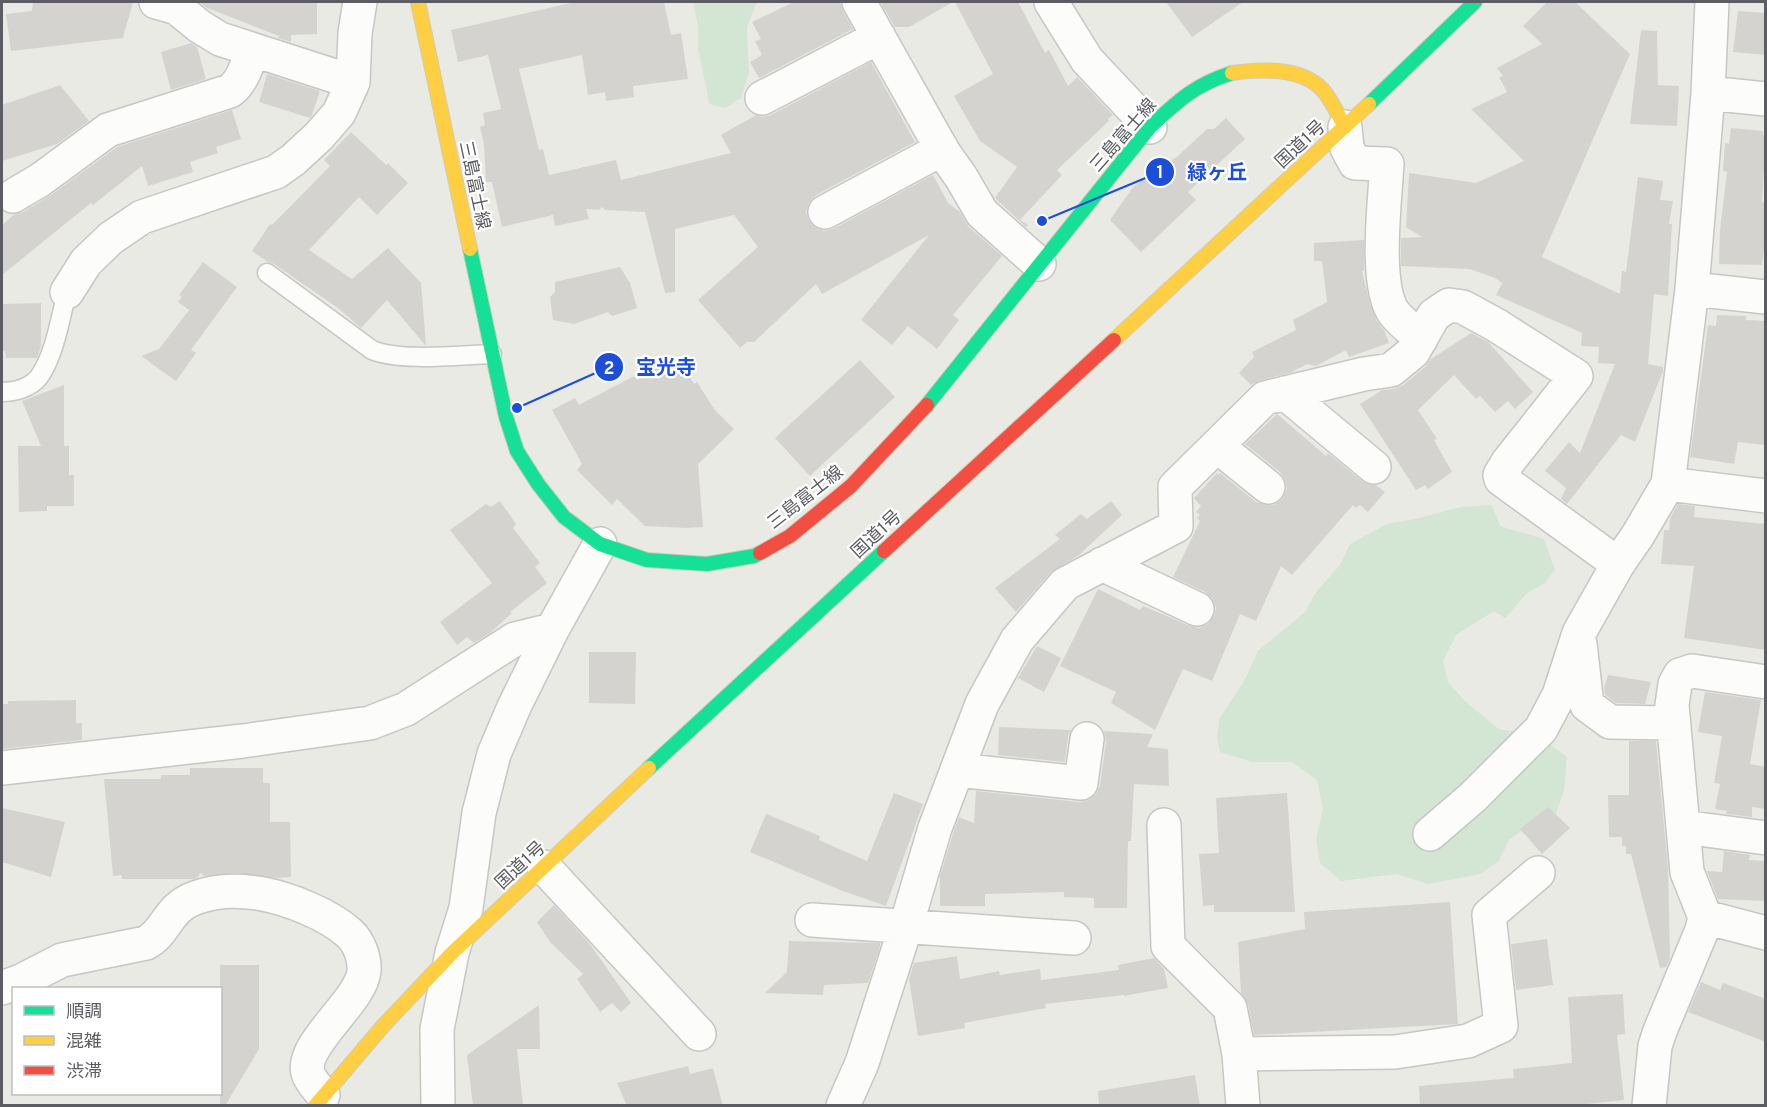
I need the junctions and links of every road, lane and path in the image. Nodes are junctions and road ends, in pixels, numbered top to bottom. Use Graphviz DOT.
graph roads {
  1 [pos="156,2"];
  2 [pos="360,2"];
  3 [pos="418,2"];
  4 [pos="859,2"];
  5 [pos="1051,2"];
  6 [pos="1475,2"];
  7 [pos="1712,2"];
  8 [pos="879,37"];
  9 [pos="252,50"];
  10 [pos="353,82"];
  11 [pos="1708,93"];
  12 [pos="762,98"];
  13 [pos="1766,99"];
  14 [pos="1150,127"];
  15 [pos="1345,127"];
  16 [pos="942,149"];
  17 [pos="13,196"];
  18 [pos="825,212"];
  19 [pos="1039,264"];
  20 [pos="267,273"];
  21 [pos="1692,289"];
  22 [pos="67,292"];
  23 [pos="1766,297"];
  24 [pos="1421,339"];
  25 [pos="492,354"];
  26 [pos="2,392"];
  27 [pos="1285,393"];
  28 [pos="1217,446"];
  29 [pos="1374,467"];
  30 [pos="1668,484"];
  31 [pos="1268,487"];
  32 [pos="1766,496"];
  33 [pos="600,544"];
  34 [pos="1102,564"];
  35 [pos="1618,564"];
  36 [pos="1197,609"];
  37 [pos="552,630"];
  38 [pos="1579,633"];
  39 [pos="1766,682"];
  40 [pos="1673,723"];
  41 [pos="1087,739"];
  42 [pos="2,768"];
  43 [pos="957,770"];
  44 [pos="1164,825"];
  45 [pos="1683,826"];
  46 [pos="1430,834"];
  47 [pos="1766,838"];
  48 [pos="544,867"];
  49 [pos="1538,873"];
  50 [pos="1705,917"];
  51 [pos="812,920"];
  52 [pos="906,926"];
  53 [pos="1766,933"];
  54 [pos="1074,938"];
  55 [pos="452,953"];
  56 [pos="2,988"];
  57 [pos="699,1034"];
  58 [pos="1239,1054"];
  59 [pos="319,1100"];
  60 [pos="438,1106"];
  61 [pos="843,1106"];
  62 [pos="1243,1106"];
  63 [pos="1649,1106"];
  1 -- 9 [label="street"];
  2 -- 10 [label="street"];
  3 -- 25 [label="main road, 三島富士線"];
  4 -- 8 [label="street"];
  5 -- 14 [label="street"];
  6 -- 15 [label="main road, 国道1号"];
  7 -- 11 [label="street"];
  8 -- 12 [label="street"];
  8 -- 16 [label="street"];
  9 -- 10 [label="street"];
  9 -- 17 [label="street"];
  10 -- 22 [label="street"];
  11 -- 13 [label="street"];
  11 -- 21 [label="street"];
  14 -- 15 [label="main road, 三島富士線"];
  14 -- 19 [label="main road, 三島富士線"];
  15 -- 24 [label="street"];
  15 -- 48 [label="main road, 国道1号"];
  16 -- 18 [label="street"];
  16 -- 19 [label="street"];
  19 -- 33 [label="main road, 三島富士線"];
  20 -- 25 [label="lane"];
  21 -- 23 [label="street"];
  21 -- 30 [label="street"];
  22 -- 26 [label="lane"];
  24 -- 27 [label="street"];
  24 -- 35 [label="street"];
  25 -- 33 [label="main road, 三島富士線"];
  27 -- 28 [label="street"];
  27 -- 29 [label="street"];
  28 -- 31 [label="street"];
  28 -- 34 [label="street"];
  30 -- 32 [label="street"];
  30 -- 35 [label="street"];
  33 -- 37 [label="street"];
  34 -- 36 [label="street"];
  34 -- 43 [label="street"];
  35 -- 38 [label="street"];
  37 -- 42 [label="street"];
  37 -- 55 [label="street"];
  38 -- 40 [label="street"];
  38 -- 46 [label="street"];
  39 -- 40 [label="street"];
  40 -- 45 [label="street"];
  41 -- 43 [label="street"];
  43 -- 52 [label="street"];
  44 -- 58 [label="street"];
  45 -- 47 [label="street"];
  45 -- 50 [label="street"];
  48 -- 55 [label="main road, 国道1号"];
  48 -- 57 [label="street"];
  49 -- 58 [label="street"];
  50 -- 53 [label="street"];
  50 -- 63 [label="street"];
  51 -- 52 [label="street"];
  52 -- 54 [label="street"];
  52 -- 61 [label="street"];
  55 -- 59 [label="main road, 国道1号"];
  55 -- 60 [label="street"];
  56 -- 59 [label="street"];
  58 -- 62 [label="street"];
}
